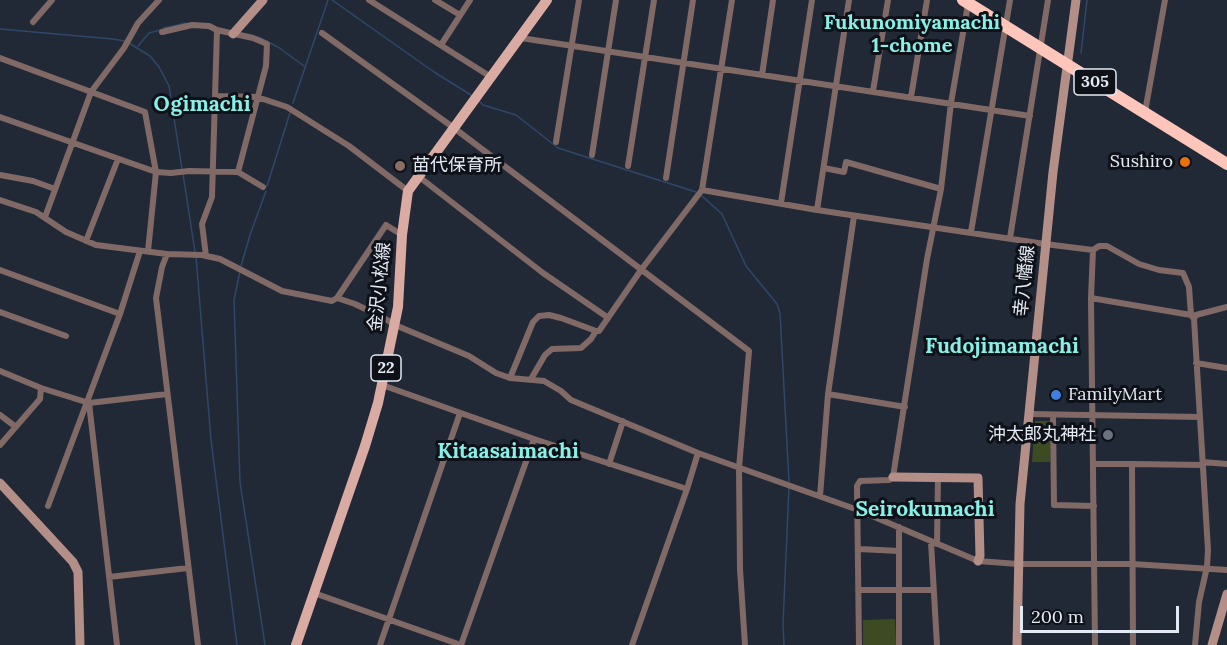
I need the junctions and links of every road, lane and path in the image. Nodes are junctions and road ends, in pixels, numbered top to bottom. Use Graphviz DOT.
graph roads {
  1 [pos="52,0"];
  2 [pos="159,0"];
  3 [pos="263,0"];
  4 [pos="369,0"];
  5 [pos="435,0"];
  6 [pos="470,0"];
  7 [pos="548,0"];
  8 [pos="579,0"];
  9 [pos="616,0"];
  10 [pos="654,0"];
  11 [pos="693,0"];
  12 [pos="732,0"];
  13 [pos="773,0"];
  14 [pos="812,0"];
  15 [pos="849,0"];
  16 [pos="888,0"];
  17 [pos="927,0"];
  18 [pos="1010,0"];
  19 [pos="1048,0"];
  20 [pos="1076,0"];
  21 [pos="1165,0"];
  22 [pos="966,1"];
  23 [pos="460,15"];
  24 [pos="33,22"];
  25 [pos="1007,27"];
  26 [pos="217,30"];
  27 [pos="162,32"];
  28 [pos="322,33"];
  29 [pos="234,34"];
  30 [pos="521,38"];
  31 [pos="441,45"];
  32 [pos="572,46"];
  33 [pos="1041,50"];
  34 [pos="608,51"];
  35 [pos="645,57"];
  36 [pos="0,58"];
  37 [pos="683,63"];
  38 [pos="1068,66"];
  39 [pos="721,69"];
  40 [pos="762,75"];
  41 [pos="491,77"];
  42 [pos="800,80"];
  43 [pos="836,86"];
  44 [pos="873,91"];
  45 [pos="91,92"];
  46 [pos="216,96"];
  47 [pos="257,97"];
  48 [pos="911,97"];
  49 [pos="951,103"];
  50 [pos="993,109"];
  51 [pos="1145,112"];
  52 [pos="1030,116"];
  53 [pos="0,117"];
  54 [pos="453,128"];
  55 [pos="74,142"];
  56 [pos="556,142"];
  57 [pos="592,155"];
  58 [pos="118,159"];
  59 [pos="1227,164"];
  60 [pos="628,166"];
  61 [pos="824,168"];
  62 [pos="156,172"];
  63 [pos="214,172"];
  64 [pos="238,172"];
  65 [pos="0,175"];
  66 [pos="418,176"];
  67 [pos="666,178"];
  68 [pos="263,187"];
  69 [pos="55,189"];
  70 [pos="941,189"];
  71 [pos="702,190"];
  72 [pos="408,191"];
  73 [pos="0,200"];
  74 [pos="781,203"];
  75 [pos="817,210"];
  76 [pos="854,216"];
  77 [pos="45,217"];
  78 [pos="934,227"];
  79 [pos="971,232"];
  80 [pos="402,235"];
  81 [pos="1010,238"];
  82 [pos="86,241"];
  83 [pos="1045,244"];
  84 [pos="1093,250"];
  85 [pos="140,251"];
  86 [pos="148,251"];
  87 [pos="170,254"];
  88 [pos="204,255"];
  89 [pos="0,270"];
  90 [pos="642,270"];
  91 [pos="337,298"];
  92 [pos="1091,298"];
  93 [pos="1227,307"];
  94 [pos="0,312"];
  95 [pos="120,314"];
  96 [pos="607,317"];
  97 [pos="1192,317"];
  98 [pos="395,326"];
  99 [pos="596,331"];
  100 [pos="66,336"];
  101 [pos="1196,363"];
  102 [pos="1227,368"];
  103 [pos="0,371"];
  104 [pos="510,378"];
  105 [pos="531,379"];
  106 [pos="382,385"];
  107 [pos="40,388"];
  108 [pos="167,393"];
  109 [pos="828,394"];
  110 [pos="88,403"];
  111 [pos="905,407"];
  112 [pos="460,413"];
  113 [pos="1029,414"];
  114 [pos="0,415"];
  115 [pos="1053,415"];
  116 [pos="1094,415"];
  117 [pos="1200,417"];
  118 [pos="623,421"];
  119 [pos="16,428"];
  120 [pos="534,439"];
  121 [pos="0,445"];
  122 [pos="698,453"];
  123 [pos="609,464"];
  124 [pos="1095,464"];
  125 [pos="1203,464"];
  126 [pos="1227,464"];
  127 [pos="1132,465"];
  128 [pos="738,468"];
  129 [pos="893,477"];
  130 [pos="938,477"];
  131 [pos="0,483"];
  132 [pos="687,489"];
  133 [pos="820,496"];
  134 [pos="48,506"];
  135 [pos="1094,506"];
  136 [pos="858,510"];
  137 [pos="899,527"];
  138 [pos="934,543"];
  139 [pos="858,549"];
  140 [pos="899,551"];
  141 [pos="978,561"];
  142 [pos="1095,563"];
  143 [pos="1018,564"];
  144 [pos="1132,564"];
  145 [pos="1207,567"];
  146 [pos="188,568"];
  147 [pos="1227,570"];
  148 [pos="109,577"];
  149 [pos="898,589"];
  150 [pos="859,590"];
  151 [pos="933,590"];
  152 [pos="314,593"];
  153 [pos="1227,594"];
  154 [pos="388,620"];
  155 [pos="80,645"];
  156 [pos="117,645"];
  157 [pos="198,645"];
  158 [pos="296,645"];
  159 [pos="380,645"];
  160 [pos="632,645"];
  161 [pos="745,645"];
  162 [pos="859,645"];
  163 [pos="898,645"];
  164 [pos="937,645"];
  165 [pos="1017,645"];
  166 [pos="1095,645"];
  167 [pos="1133,645"];
  168 [pos="1195,645"];
  169 [pos="1212,645"];
  1 -- 24 [label="street"];
  2 -- 45 [label="street"];
  3 -- 29 [label="street"];
  4 -- 31 [label="street"];
  5 -- 23 [label="street"];
  6 -- 23 [label="street"];
  7 -- 30 [label="main road, 金沢小松線 / 22"];
  8 -- 32 [label="street"];
  9 -- 34 [label="street"];
  10 -- 35 [label="street"];
  11 -- 37 [label="street"];
  12 -- 39 [label="street"];
  13 -- 40 [label="street"];
  14 -- 42 [label="street"];
  15 -- 43 [label="street"];
  16 -- 44 [label="street"];
  17 -- 48 [label="street"];
  18 -- 25 [label="street"];
  19 -- 33 [label="street"];
  20 -- 38 [label="street, 幸八幡線"];
  21 -- 51 [label="street"];
  22 -- 25 [label="highway, 305"];
  22 -- 49 [label="street"];
  23 -- 31 [label="street"];
  25 -- 33 [label="highway, 305"];
  25 -- 50 [label="street"];
  26 -- 27 [label="street"];
  26 -- 29 [label="street"];
  26 -- 46 [label="street"];
  28 -- 54 [label="street"];
  29 -- 47 [label="street"];
  30 -- 32 [label="street"];
  30 -- 41 [label="main road, 金沢小松線 / 22"];
  31 -- 41 [label="street"];
  32 -- 34 [label="street"];
  32 -- 56 [label="street"];
  33 -- 38 [label="highway, 305"];
  33 -- 52 [label="street"];
  34 -- 35 [label="street"];
  34 -- 57 [label="street"];
  35 -- 37 [label="street"];
  35 -- 60 [label="street"];
  36 -- 45 [label="street"];
  37 -- 39 [label="street"];
  37 -- 67 [label="street"];
  38 -- 51 [label="highway, 305"];
  38 -- 83 [label="street, 幸八幡線"];
  39 -- 40 [label="street"];
  39 -- 71 [label="street"];
  40 -- 42 [label="street"];
  41 -- 54 [label="main road, 金沢小松線 / 22"];
  42 -- 43 [label="street"];
  42 -- 74 [label="street"];
  43 -- 44 [label="street"];
  43 -- 61 [label="street"];
  44 -- 48 [label="street"];
  45 -- 55 [label="street"];
  45 -- 62 [label="street"];
  46 -- 47 [label="street"];
  46 -- 63 [label="street"];
  47 -- 64 [label="street"];
  47 -- 72 [label="street"];
  48 -- 49 [label="street"];
  49 -- 50 [label="street"];
  49 -- 70 [label="street"];
  50 -- 52 [label="street"];
  50 -- 79 [label="street"];
  51 -- 59 [label="highway, 305"];
  52 -- 81 [label="street"];
  53 -- 55 [label="street"];
  54 -- 66 [label="main road, 金沢小松線 / 22"];
  54 -- 90 [label="street"];
  55 -- 58 [label="street"];
  55 -- 69 [label="street"];
  58 -- 62 [label="street"];
  58 -- 82 [label="street"];
  61 -- 70 [label="street"];
  61 -- 75 [label="street"];
  62 -- 63 [label="street"];
  62 -- 86 [label="street"];
  63 -- 64 [label="street"];
  63 -- 88 [label="street"];
  64 -- 68 [label="street"];
  65 -- 69 [label="street"];
  66 -- 72 [label="main road, 金沢小松線 / 22"];
  66 -- 96 [label="street"];
  69 -- 77 [label="street"];
  70 -- 78 [label="street"];
  71 -- 74 [label="street"];
  71 -- 90 [label="street"];
  72 -- 80 [label="main road, 金沢小松線 / 22"];
  73 -- 77 [label="street"];
  74 -- 75 [label="street"];
  75 -- 76 [label="street"];
  76 -- 78 [label="street"];
  76 -- 109 [label="street"];
  77 -- 82 [label="street"];
  78 -- 79 [label="street"];
  78 -- 111 [label="street"];
  79 -- 81 [label="street"];
  80 -- 91 [label="street"];
  80 -- 98 [label="main road, 金沢小松線 / 22"];
  81 -- 83 [label="street"];
  82 -- 85 [label="street"];
  83 -- 84 [label="street"];
  83 -- 113 [label="street, 幸八幡線"];
  84 -- 92 [label="street"];
  84 -- 97 [label="street"];
  85 -- 86 [label="street"];
  85 -- 95 [label="street"];
  86 -- 87 [label="street"];
  87 -- 88 [label="street"];
  87 -- 108 [label="street"];
  88 -- 91 [label="street"];
  89 -- 95 [label="street"];
  90 -- 96 [label="street"];
  90 -- 128 [label="street"];
  91 -- 98 [label="street"];
  92 -- 97 [label="street"];
  92 -- 116 [label="street"];
  93 -- 97 [label="street"];
  94 -- 100 [label="street"];
  95 -- 110 [label="street"];
  96 -- 99 [label="street"];
  97 -- 101 [label="street"];
  98 -- 104 [label="street"];
  98 -- 106 [label="main road, 金沢小松線 / 22"];
  99 -- 104 [label="street"];
  99 -- 105 [label="street"];
  101 -- 102 [label="street"];
  101 -- 117 [label="street"];
  103 -- 107 [label="street"];
  104 -- 105 [label="street"];
  105 -- 118 [label="street"];
  106 -- 112 [label="street"];
  106 -- 152 [label="main road, 金沢小松線 / 22"];
  107 -- 110 [label="street"];
  107 -- 119 [label="street"];
  108 -- 110 [label="street"];
  108 -- 146 [label="street"];
  109 -- 111 [label="street"];
  109 -- 133 [label="street"];
  110 -- 134 [label="street"];
  110 -- 148 [label="street"];
  111 -- 129 [label="street"];
  112 -- 120 [label="street"];
  112 -- 154 [label="street"];
  113 -- 115 [label="street"];
  113 -- 143 [label="street, 幸八幡線"];
  114 -- 119 [label="street"];
  115 -- 116 [label="street"];
  115 -- 135 [label="street"];
  116 -- 117 [label="street"];
  116 -- 124 [label="street"];
  117 -- 125 [label="street"];
  118 -- 122 [label="street"];
  118 -- 123 [label="street"];
  119 -- 121 [label="street"];
  120 -- 123 [label="street"];
  120 -- 154 [label="street"];
  122 -- 128 [label="street"];
  122 -- 132 [label="street"];
  123 -- 132 [label="street"];
  124 -- 127 [label="street"];
  124 -- 135 [label="street"];
  125 -- 126 [label="street"];
  125 -- 127 [label="street"];
  125 -- 145 [label="street"];
  127 -- 144 [label="street"];
  128 -- 133 [label="street"];
  128 -- 161 [label="street"];
  129 -- 130 [label="street"];
  129 -- 136 [label="street"];
  130 -- 138 [label="street"];
  130 -- 141 [label="street"];
  131 -- 155 [label="street"];
  132 -- 160 [label="street"];
  133 -- 136 [label="street"];
  135 -- 142 [label="street"];
  136 -- 137 [label="street"];
  136 -- 139 [label="street"];
  137 -- 138 [label="street"];
  137 -- 140 [label="street"];
  138 -- 141 [label="street"];
  138 -- 151 [label="street"];
  139 -- 140 [label="street"];
  139 -- 150 [label="street"];
  140 -- 149 [label="street"];
  141 -- 143 [label="street"];
  142 -- 143 [label="street"];
  142 -- 144 [label="street"];
  142 -- 166 [label="street"];
  143 -- 165 [label="street, 幸八幡線"];
  144 -- 145 [label="street"];
  144 -- 167 [label="street"];
  145 -- 147 [label="street"];
  145 -- 168 [label="street"];
  146 -- 148 [label="street"];
  146 -- 157 [label="street"];
  148 -- 156 [label="street"];
  149 -- 150 [label="street"];
  149 -- 151 [label="street"];
  149 -- 163 [label="street"];
  150 -- 162 [label="street"];
  151 -- 164 [label="street"];
  152 -- 154 [label="street"];
  152 -- 158 [label="main road, 金沢小松線 / 22"];
  153 -- 169 [label="street"];
  154 -- 159 [label="street"];
}
